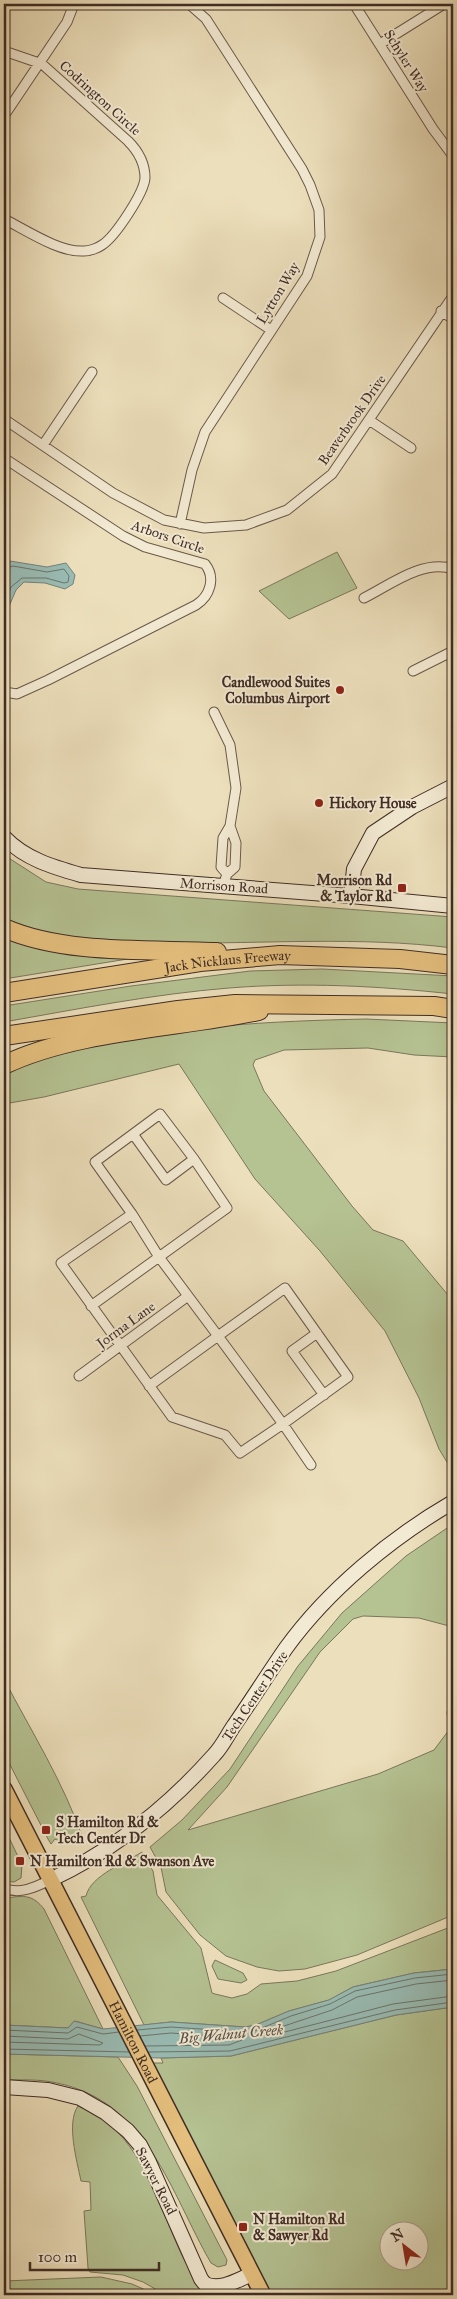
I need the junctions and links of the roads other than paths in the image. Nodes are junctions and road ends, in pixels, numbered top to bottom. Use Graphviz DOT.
graph roads {
  1 [pos="74,4"];
  2 [pos="189,4"];
  3 [pos="354,4"];
  4 [pos="444,4"];
  5 [pos="380,44"];
  6 [pos="4,51"];
  7 [pos="40,63"];
  8 [pos="4,116"];
  9 [pos="453,156"];
  10 [pos="4,219"];
  11 [pos="453,296"];
  12 [pos="223,298"];
  13 [pos="441,311"];
  14 [pos="453,319"];
  15 [pos="271,330"];
  16 [pos="92,372"];
  17 [pos="4,419"];
  18 [pos="370,420"];
  19 [pos="43,445"];
  20 [pos="411,448"];
  21 [pos="4,458"];
  22 [pos="180,524"];
  23 [pos="453,569"];
  24 [pos="364,598"];
  25 [pos="453,651"];
  26 [pos="413,671"];
  27 [pos="4,692"];
  28 [pos="214,712"];
  29 [pos="453,786"];
  30 [pos="230,826"];
  31 [pos="4,837"];
  32 [pos="225,880"];
  33 [pos="351,896"];
  34 [pos="453,906"];
  35 [pos="4,928"];
  36 [pos="280,955"];
  37 [pos="453,965"];
  38 [pos="4,993"];
  39 [pos="291,1004"];
  40 [pos="453,1009"];
  41 [pos="4,1036"];
  42 [pos="4,1065"];
  43 [pos="133,1134"];
  44 [pos="194,1160"];
  45 [pos="132,1214"];
  46 [pos="159,1257"];
  47 [pos="188,1296"];
  48 [pos="92,1306"];
  49 [pos="317,1332"];
  50 [pos="218,1336"];
  51 [pos="120,1346"];
  52 [pos="79,1376"];
  53 [pos="149,1386"];
  54 [pos="324,1395"];
  55 [pos="283,1424"];
  56 [pos="311,1465"];
  57 [pos="453,1502"];
  58 [pos="4,1789"];
  59 [pos="50,1880"];
  60 [pos="4,1888"];
  61 [pos="4,2087"];
  62 [pos="252,2274"];
  63 [pos="262,2295"];
  1 -- 7 [label="street"];
  2 -- 15 [label="street, Lytton Way"];
  3 -- 5 [label="street, Schyler Way"];
  4 -- 5 [label="street"];
  5 -- 9 [label="street, Schyler Way"];
  6 -- 7 [label="street"];
  7 -- 8 [label="street"];
  7 -- 10 [label="street, Codrington Circle"];
  11 -- 13 [label="street, Beaverbrook Drive"];
  12 -- 15 [label="street"];
  13 -- 14 [label="street"];
  13 -- 18 [label="street, Beaverbrook Drive"];
  15 -- 22 [label="street, Lytton Way"];
  16 -- 19 [label="street"];
  17 -- 19 [label="street, Beaverbrook Drive"];
  18 -- 20 [label="street"];
  18 -- 22 [label="street, Beaverbrook Drive"];
  19 -- 22 [label="street, Beaverbrook Drive"];
  21 -- 27 [label="street, Arbors Circle"];
  23 -- 24 [label="street"];
  25 -- 26 [label="street"];
  28 -- 30 [label="street"];
  29 -- 33 [label="main road"];
  30 -- 32 [label="street"];
  30 -- 32 [label="street"];
  31 -- 32 [label="main road, Morrison Road"];
  32 -- 33 [label="main road, Morrison Road"];
  33 -- 34 [label="main road, Morrison Road"];
  35 -- 36 [label="highway"];
  36 -- 37 [label="highway, Jack Nicklaus Freeway"];
  36 -- 38 [label="highway, Jack Nicklaus Freeway"];
  39 -- 40 [label="highway"];
  39 -- 41 [label="highway"];
  39 -- 42 [label="highway"];
  43 -- 44 [label="street"];
  43 -- 44 [label="street"];
  43 -- 45 [label="street"];
  44 -- 46 [label="street"];
  45 -- 46 [label="street"];
  45 -- 48 [label="street"];
  46 -- 47 [label="street"];
  46 -- 48 [label="street"];
  47 -- 50 [label="street"];
  47 -- 51 [label="street, Jorma Lane"];
  48 -- 51 [label="street"];
  49 -- 50 [label="street"];
  49 -- 54 [label="street"];
  49 -- 54 [label="street"];
  50 -- 53 [label="street"];
  50 -- 55 [label="street"];
  51 -- 52 [label="street, Jorma Lane"];
  51 -- 53 [label="street"];
  53 -- 55 [label="street"];
  54 -- 55 [label="street"];
  55 -- 56 [label="street"];
  57 -- 59 [label="main road, Tech Center Drive"];
  58 -- 59 [label="main road, Hamilton Road"];
  59 -- 60 [label="street"];
  59 -- 62 [label="main road, Hamilton Road"];
  61 -- 62 [label="main road, Sawyer Road"];
  62 -- 63 [label="main road, Hamilton Road"];
}
